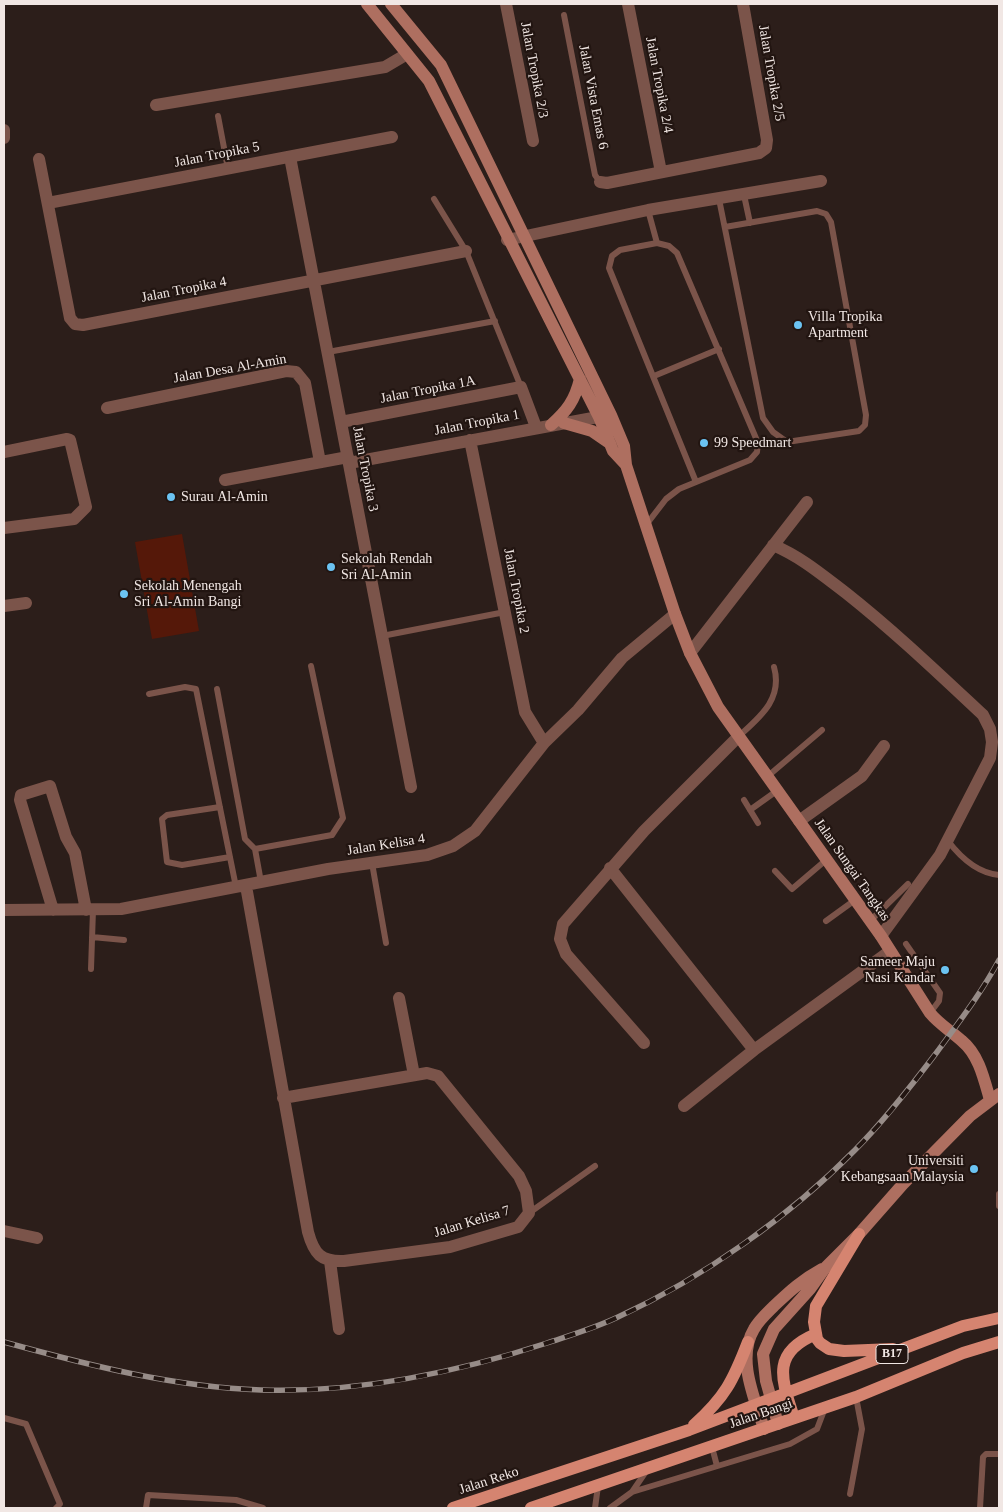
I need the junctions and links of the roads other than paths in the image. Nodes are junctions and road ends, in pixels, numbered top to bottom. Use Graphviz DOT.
graph roads {
  1 [pos="367,4"];
  2 [pos="391,4"];
  3 [pos="506,4"];
  4 [pos="628,4"];
  5 [pos="743,4"];
  6 [pos="564,15"];
  7 [pos="407,54"];
  8 [pos="156,105"];
  9 [pos="218,116"];
  10 [pos="4,130"];
  11 [pos="392,137"];
  12 [pos="4,138"];
  13 [pos="533,142"];
  14 [pos="290,157"];
  15 [pos="39,159"];
  16 [pos="228,169"];
  17 [pos="661,172"];
  18 [pos="821,181"];
  19 [pos="600,182"];
  20 [pos="744,195"];
  21 [pos="434,199"];
  22 [pos="719,199"];
  23 [pos="48,203"];
  24 [pos="648,210"];
  25 [pos="750,222"];
  26 [pos="725,227"];
  27 [pos="525,236"];
  28 [pos="507,240"];
  29 [pos="657,243"];
  30 [pos="466,251"];
  31 [pos="314,281"];
  32 [pos="495,320"];
  33 [pos="720,350"];
  34 [pos="328,352"];
  35 [pos="654,376"];
  36 [pos="580,380"];
  37 [pos="521,388"];
  38 [pos="107,408"];
  39 [pos="605,416"];
  40 [pos="341,422"];
  41 [pos="564,423"];
  42 [pos="551,425"];
  43 [pos="536,427"];
  44 [pos="470,440"];
  45 [pos="610,444"];
  46 [pos="4,452"];
  47 [pos="348,460"];
  48 [pos="320,462"];
  49 [pos="626,465"];
  50 [pos="225,480"];
  51 [pos="696,482"];
  52 [pos="807,502"];
  53 [pos="646,525"];
  54 [pos="4,528"];
  55 [pos="773,545"];
  56 [pos="26,604"];
  57 [pos="4,606"];
  58 [pos="505,612"];
  59 [pos="675,614"];
  60 [pos="382,636"];
  61 [pos="688,648"];
  62 [pos="311,666"];
  63 [pos="774,667"];
  64 [pos="217,690"];
  65 [pos="149,694"];
  66 [pos="822,730"];
  67 [pos="739,736"];
  68 [pos="544,743"];
  69 [pos="884,746"];
  70 [pos="768,776"];
  71 [pos="411,787"];
  72 [pos="778,790"];
  73 [pos="744,800"];
  74 [pos="220,806"];
  75 [pos="750,810"];
  76 [pos="798,821"];
  77 [pos="758,823"];
  78 [pos="948,841"];
  79 [pos="255,849"];
  80 [pos="230,857"];
  81 [pos="826,860"];
  82 [pos="372,863"];
  83 [pos="610,868"];
  84 [pos="775,870"];
  85 [pos="999,875"];
  86 [pos="261,882"];
  87 [pos="908,884"];
  88 [pos="241,886"];
  89 [pos="855,900"];
  90 [pos="4,910"];
  91 [pos="53,910"];
  92 [pos="90,910"];
  93 [pos="826,921"];
  94 [pos="870,921"];
  95 [pos="881,936"];
  96 [pos="92,937"];
  97 [pos="124,940"];
  98 [pos="386,943"];
  99 [pos="906,944"];
  100 [pos="890,951"];
  101 [pos="91,969"];
  102 [pos="399,998"];
  103 [pos="930,1012"];
  104 [pos="644,1043"];
  105 [pos="754,1050"];
  106 [pos="414,1075"];
  107 [pos="995,1097"];
  108 [pos="283,1098"];
  109 [pos="684,1106"];
  110 [pos="594,1166"];
  111 [pos="999,1194"];
  112 [pos="999,1206"];
  113 [pos="529,1213"];
  114 [pos="4,1230"];
  115 [pos="859,1234"];
  116 [pos="36,1238"];
  117 [pos="330,1262"];
  118 [pos="825,1268"];
  119 [pos="999,1318"];
  120 [pos="339,1329"];
  121 [pos="816,1334"];
  122 [pos="748,1342"];
  123 [pos="999,1342"];
  124 [pos="904,1349"];
  125 [pos="786,1394"];
  126 [pos="856,1397"];
  127 [pos="770,1400"];
  128 [pos="756,1405"];
  129 [pos="825,1408"];
  130 [pos="4,1418"];
  131 [pos="794,1418"];
  132 [pos="778,1424"];
  133 [pos="764,1429"];
  134 [pos="689,1430"];
  135 [pos="712,1447"];
  136 [pos="999,1454"];
  137 [pos="717,1466"];
  138 [pos="648,1469"];
  139 [pos="534,1482"];
  140 [pos="598,1486"];
  141 [pos="632,1492"];
  142 [pos="850,1494"];
  143 [pos="56,1508"];
  144 [pos="146,1508"];
  145 [pos="263,1508"];
  146 [pos="453,1508"];
  147 [pos="531,1508"];
  148 [pos="594,1508"];
  149 [pos="610,1508"];
  150 [pos="980,1508"];
  1 -- 7 [label="street"];
  2 -- 27 [label="street"];
  3 -- 13 [label="street, Jalan Tropika 2/3"];
  4 -- 17 [label="street, Jalan Tropika 2/4"];
  5 -- 17 [label="street, Jalan Tropika 2/5"];
  6 -- 19 [label="lane, Jalan Vista Emas 6"];
  7 -- 8 [label="street"];
  7 -- 28 [label="street"];
  9 -- 16 [label="lane"];
  10 -- 12 [label="street"];
  11 -- 14 [label="street, Jalan Tropika 5"];
  14 -- 16 [label="street, Jalan Tropika 5"];
  14 -- 31 [label="street, Jalan Tropika 3"];
  15 -- 23 [label="street, Jalan Tropika 4"];
  16 -- 23 [label="street, Jalan Tropika 5"];
  17 -- 19 [label="street"];
  18 -- 20 [label="street"];
  20 -- 22 [label="street"];
  20 -- 25 [label="lane"];
  21 -- 30 [label="lane"];
  22 -- 24 [label="street"];
  22 -- 26 [label="lane"];
  23 -- 31 [label="street, Jalan Tropika 4"];
  24 -- 27 [label="street"];
  24 -- 29 [label="lane"];
  25 -- 26 [label="lane"];
  25 -- 26 [label="lane"];
  27 -- 28 [label="street"];
  27 -- 39 [label="street"];
  28 -- 36 [label="street"];
  29 -- 33 [label="lane"];
  29 -- 35 [label="lane"];
  30 -- 31 [label="street, Jalan Tropika 4"];
  30 -- 32 [label="lane"];
  31 -- 34 [label="street, Jalan Tropika 3"];
  32 -- 34 [label="lane"];
  32 -- 37 [label="lane"];
  33 -- 35 [label="lane"];
  33 -- 51 [label="lane"];
  34 -- 40 [label="street, Jalan Tropika 3"];
  35 -- 51 [label="lane"];
  36 -- 39 [label="street"];
  36 -- 42 [label="street"];
  37 -- 40 [label="street, Jalan Tropika 1A"];
  37 -- 43 [label="street"];
  38 -- 48 [label="street, Jalan Desa Al-Amin"];
  39 -- 41 [label="street, Jalan Tropika 1"];
  39 -- 45 [label="street"];
  39 -- 49 [label="street"];
  40 -- 47 [label="street, Jalan Tropika 3"];
  41 -- 42 [label="street, Jalan Tropika 1"];
  41 -- 45 [label="street"];
  42 -- 43 [label="street, Jalan Tropika 1"];
  43 -- 44 [label="street, Jalan Tropika 1"];
  44 -- 47 [label="street, Jalan Tropika 1"];
  44 -- 58 [label="street, Jalan Tropika 2"];
  45 -- 49 [label="street"];
  46 -- 54 [label="street"];
  47 -- 48 [label="street, Jalan Tropika 1"];
  47 -- 60 [label="street, Jalan Tropika 3"];
  48 -- 50 [label="street, Jalan Tropika 1"];
  49 -- 53 [label="street, Jalan Sungai Tangkas"];
  51 -- 53 [label="lane"];
  52 -- 55 [label="street"];
  53 -- 59 [label="street, Jalan Sungai Tangkas"];
  55 -- 61 [label="street"];
  55 -- 78 [label="street"];
  56 -- 57 [label="street"];
  58 -- 60 [label="lane"];
  58 -- 68 [label="street, Jalan Tropika 2"];
  59 -- 61 [label="street, Jalan Sungai Tangkas"];
  59 -- 68 [label="street, Jalan Kelisa 4"];
  60 -- 71 [label="street, Jalan Tropika 3"];
  61 -- 67 [label="street, Jalan Sungai Tangkas"];
  62 -- 79 [label="lane"];
  63 -- 67 [label="lane"];
  64 -- 79 [label="lane"];
  65 -- 74 [label="lane"];
  66 -- 70 [label="lane"];
  67 -- 70 [label="street, Jalan Sungai Tangkas"];
  67 -- 83 [label="street"];
  68 -- 82 [label="street, Jalan Kelisa 4"];
  69 -- 76 [label="street"];
  70 -- 72 [label="street, Jalan Sungai Tangkas"];
  72 -- 75 [label="lane"];
  72 -- 76 [label="street, Jalan Sungai Tangkas"];
  73 -- 75 [label="lane"];
  74 -- 80 [label="lane"];
  74 -- 80 [label="lane"];
  75 -- 77 [label="lane"];
  76 -- 81 [label="street, Jalan Sungai Tangkas"];
  78 -- 85 [label="lane"];
  78 -- 95 [label="street"];
  79 -- 86 [label="lane"];
  80 -- 88 [label="lane"];
  81 -- 84 [label="lane"];
  81 -- 89 [label="street, Jalan Sungai Tangkas"];
  82 -- 86 [label="street, Jalan Kelisa 4"];
  82 -- 98 [label="lane"];
  83 -- 104 [label="street"];
  83 -- 105 [label="street"];
  86 -- 88 [label="street, Jalan Kelisa 4"];
  87 -- 94 [label="lane"];
  88 -- 92 [label="street, Jalan Kelisa 4"];
  88 -- 108 [label="street"];
  89 -- 93 [label="lane"];
  89 -- 94 [label="street, Jalan Sungai Tangkas"];
  90 -- 91 [label="street, Jalan Kelisa 4"];
  91 -- 92 [label="street, Jalan Kelisa 4"];
  91 -- 92 [label="street"];
  92 -- 96 [label="lane"];
  94 -- 95 [label="street, Jalan Sungai Tangkas"];
  95 -- 100 [label="street, Jalan Sungai Tangkas"];
  96 -- 97 [label="lane"];
  96 -- 101 [label="lane"];
  99 -- 103 [label="lane"];
  100 -- 103 [label="street, Jalan Sungai Tangkas"];
  100 -- 105 [label="street"];
  102 -- 106 [label="street"];
  103 -- 107 [label="street, Jalan Sungai Tangkas"];
  105 -- 109 [label="street"];
  106 -- 108 [label="street, Jalan Kelisa 7"];
  106 -- 113 [label="street, Jalan Kelisa 7"];
  107 -- 115 [label="street"];
  108 -- 117 [label="street"];
  110 -- 113 [label="lane"];
  111 -- 112 [label="lane"];
  113 -- 117 [label="street, Jalan Kelisa 7"];
  114 -- 116 [label="street"];
  115 -- 118 [label="street"];
  115 -- 121 [label="main road"];
  117 -- 120 [label="street"];
  118 -- 122 [label="street"];
  118 -- 127 [label="street"];
  119 -- 124 [label="main road, Jalan Bangi / B17"];
  121 -- 124 [label="main road"];
  121 -- 125 [label="main road"];
  122 -- 128 [label="street"];
  122 -- 134 [label="main road"];
  123 -- 126 [label="main road, Jalan Bangi / B17"];
  124 -- 125 [label="main road, Jalan Bangi / B17"];
  125 -- 127 [label="main road, Jalan Bangi / B17"];
  125 -- 131 [label="main road"];
  126 -- 129 [label="main road, Jalan Bangi / B17"];
  126 -- 142 [label="lane"];
  127 -- 128 [label="main road, Jalan Bangi / B17"];
  127 -- 132 [label="street"];
  128 -- 133 [label="street"];
  128 -- 134 [label="main road, Jalan Bangi / B17"];
  129 -- 131 [label="main road, Jalan Bangi / B17"];
  129 -- 137 [label="lane"];
  130 -- 143 [label="lane"];
  131 -- 132 [label="main road, Jalan Bangi / B17"];
  132 -- 133 [label="main road, Jalan Bangi / B17"];
  133 -- 135 [label="main road, Jalan Bangi / B17"];
  134 -- 139 [label="main road, Jalan Bangi / B17"];
  135 -- 137 [label="lane"];
  135 -- 138 [label="main road, Jalan Bangi / B17"];
  136 -- 150 [label="lane"];
  137 -- 141 [label="lane"];
  138 -- 140 [label="main road, Jalan Bangi / B17"];
  138 -- 141 [label="lane"];
  139 -- 146 [label="main road, Jalan Reko / B17"];
  140 -- 147 [label="main road, Jalan Bangi / B17"];
  140 -- 148 [label="lane"];
  141 -- 149 [label="lane"];
  144 -- 145 [label="lane"];
}
